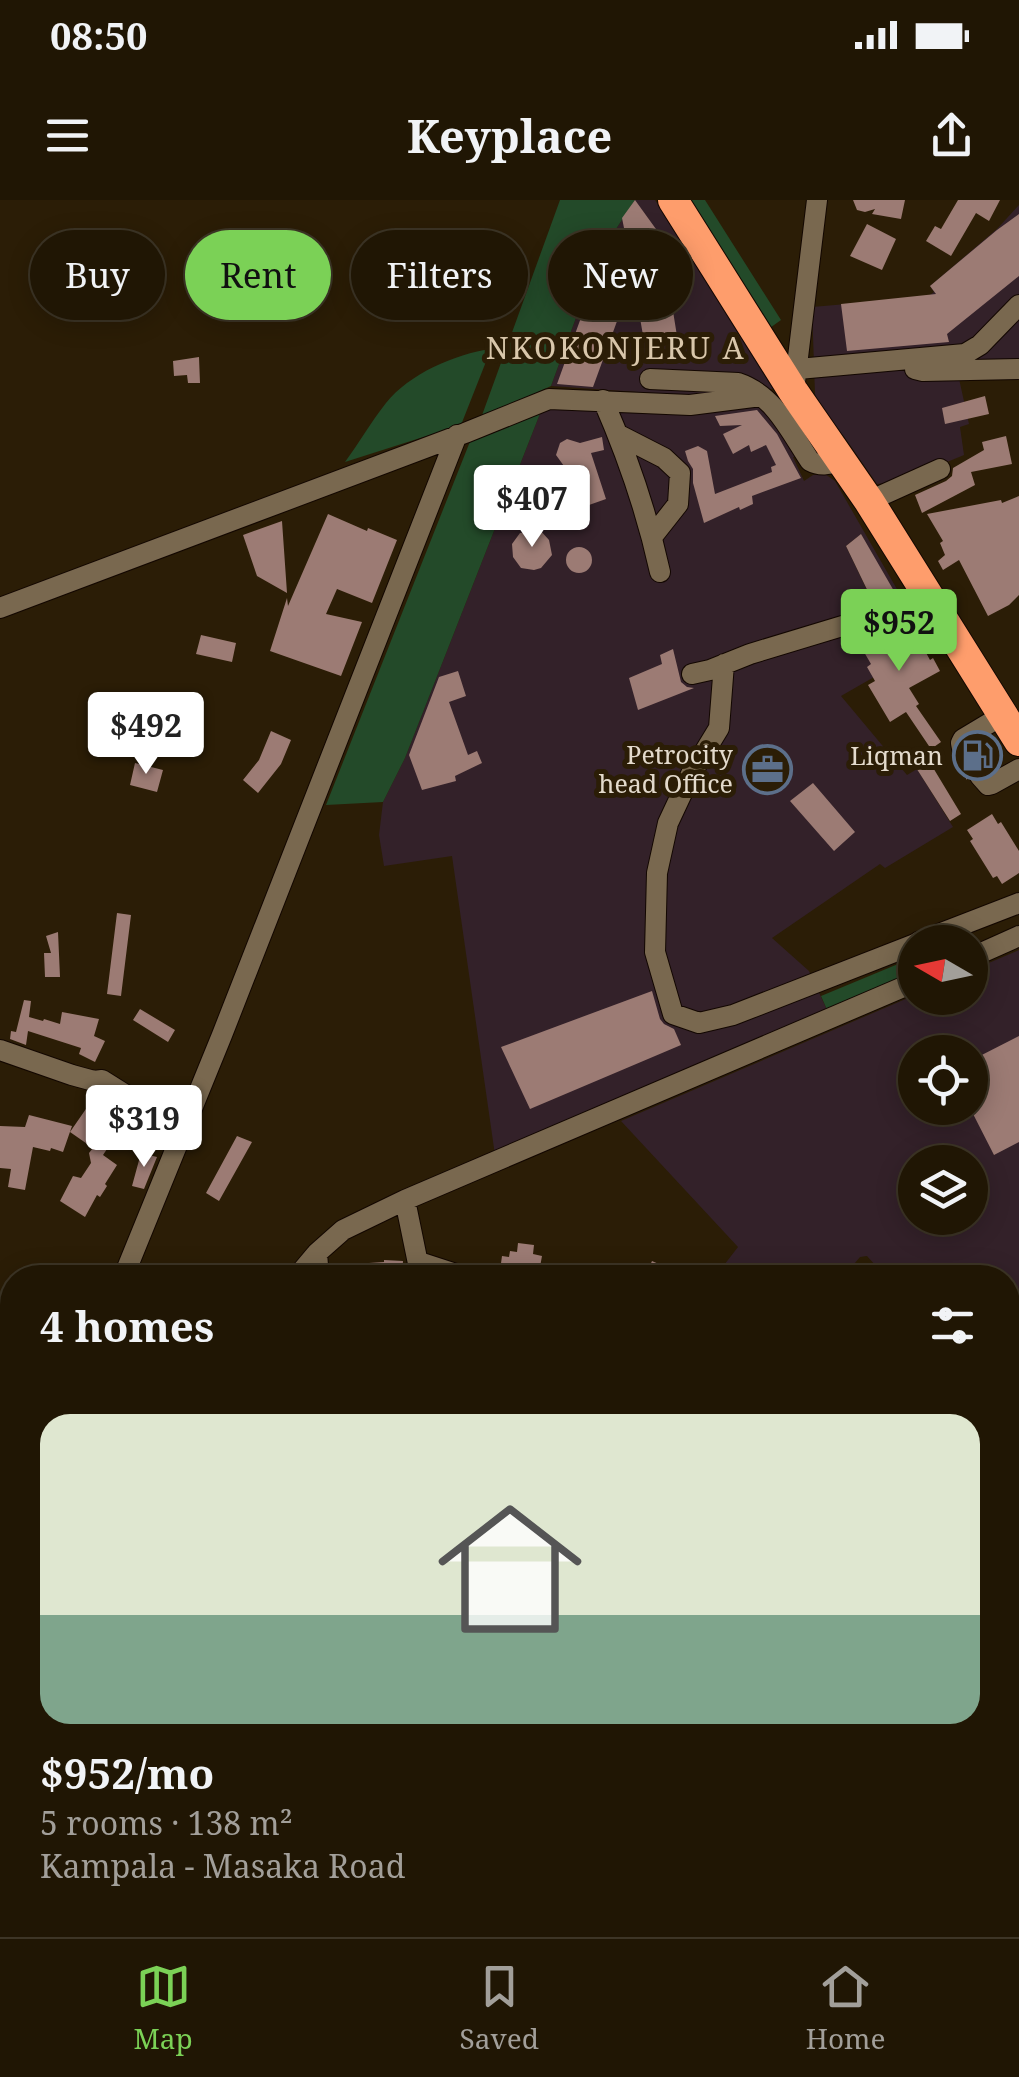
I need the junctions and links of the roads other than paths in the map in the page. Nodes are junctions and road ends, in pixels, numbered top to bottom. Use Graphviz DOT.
graph roads {
  1 [pos="674,200"];
  2 [pos="818,200"];
  3 [pos="1019,305"];
  4 [pos="906,360"];
  5 [pos="1019,369"];
  6 [pos="650,379"];
  7 [pos="796,380"];
  8 [pos="761,396"];
  9 [pos="604,400"];
  10 [pos="458,435"];
  11 [pos="618,435"];
  12 [pos="842,461"];
  13 [pos="940,468"];
  14 [pos="869,501"];
  15 [pos="652,538"];
  16 [pos="660,572"];
  17 [pos="923,591"];
  18 [pos="0,608"];
  19 [pos="724,664"];
  20 [pos="692,674"];
  21 [pos="1010,715"];
  22 [pos="962,748"];
  23 [pos="1019,769"];
  24 [pos="980,776"];
  25 [pos="1019,903"];
  26 [pos="962,925"];
  27 [pos="1019,936"];
  28 [pos="898,950"];
  29 [pos="988,950"];
  30 [pos="898,989"];
  31 [pos="0,1050"];
  32 [pos="188,1118"];
  33 [pos="405,1200"];
  34 [pos="317,1253"];
  35 [pos="128,1265"];
  36 [pos="307,1265"];
  37 [pos="318,1265"];
  38 [pos="419,1265"];
  1 -- 7 [label="highway"];
  2 -- 7 [label="street"];
  3 -- 4 [label="street"];
  4 -- 5 [label="street"];
  4 -- 7 [label="street"];
  6 -- 8 [label="street"];
  7 -- 12 [label="highway"];
  8 -- 9 [label="street"];
  8 -- 12 [label="street"];
  9 -- 10 [label="street"];
  9 -- 11 [label="street"];
  10 -- 18 [label="street"];
  10 -- 32 [label="street"];
  11 -- 15 [label="street"];
  11 -- 15 [label="street"];
  12 -- 14 [label="highway"];
  13 -- 14 [label="street"];
  14 -- 17 [label="highway"];
  15 -- 16 [label="street"];
  17 -- 19 [label="street"];
  17 -- 21 [label="highway"];
  19 -- 20 [label="street"];
  19 -- 28 [label="street"];
  21 -- 22 [label="street"];
  23 -- 24 [label="street"];
  25 -- 26 [label="street"];
  27 -- 29 [label="street"];
  30 -- 33 [label="street"];
  31 -- 32 [label="street"];
  32 -- 35 [label="street"];
  33 -- 34 [label="street"];
  33 -- 38 [label="street"];
  34 -- 36 [label="street"];
  34 -- 37 [label="street"];
}
